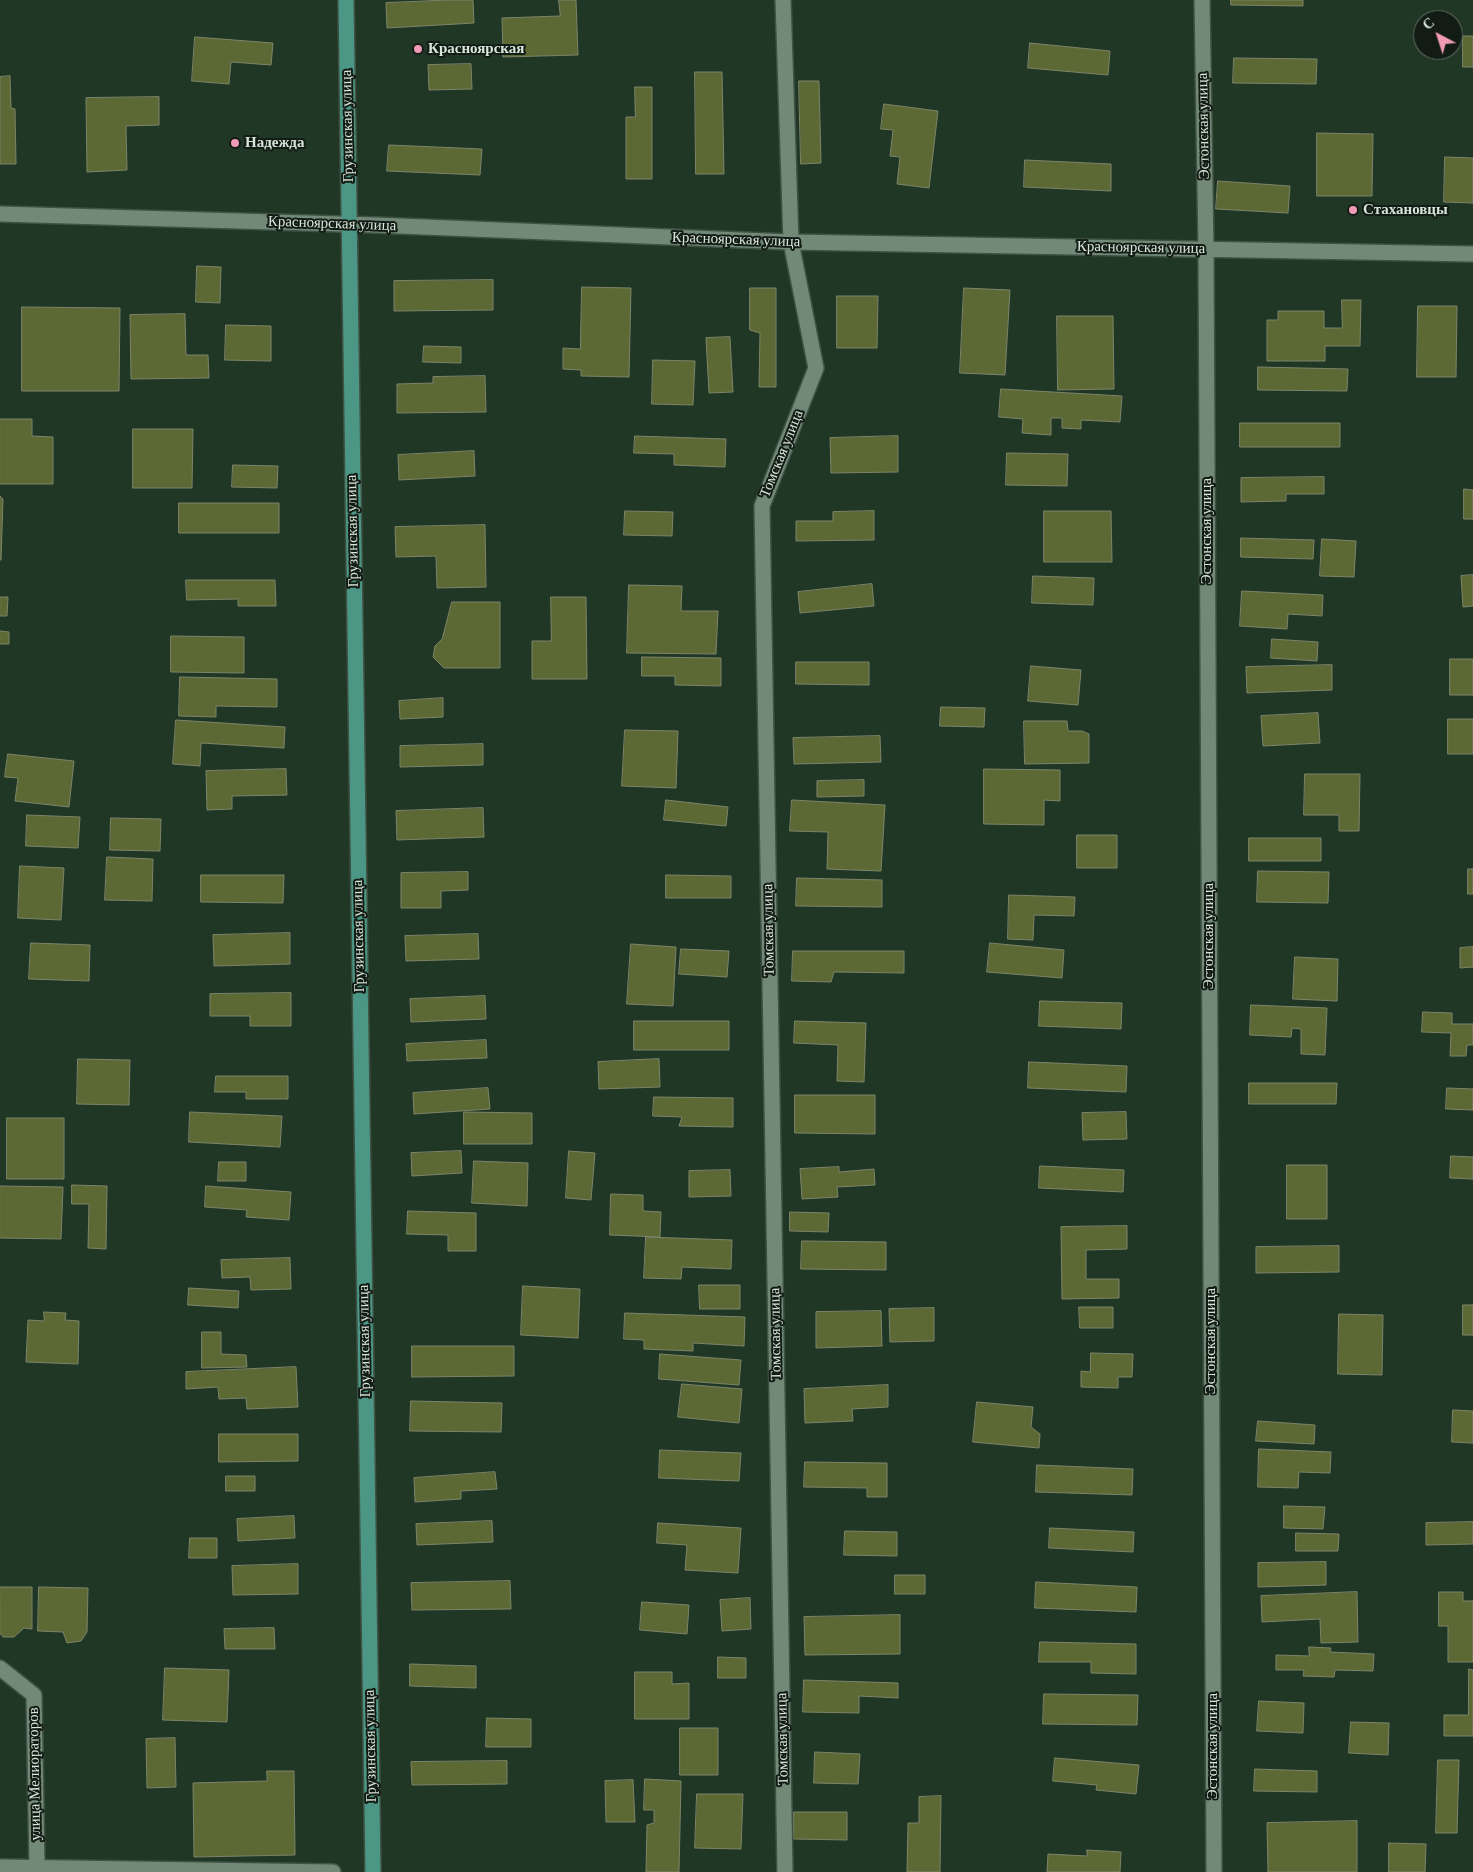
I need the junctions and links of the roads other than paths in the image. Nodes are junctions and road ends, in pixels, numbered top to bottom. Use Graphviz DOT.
graph roads {
  1 [pos="346,0"];
  2 [pos="783,0"];
  3 [pos="1202,0"];
  4 [pos="0,214"];
  5 [pos="349,224"];
  6 [pos="791,242"];
  7 [pos="1206,249"];
  8 [pos="1473,254"];
  9 [pos="0,1668"];
  10 [pos="37,1866"];
  11 [pos="0,1867"];
  12 [pos="333,1872"];
  13 [pos="373,1872"];
  14 [pos="785,1872"];
  15 [pos="1214,1872"];
  1 -- 5 [label="main road, Грузинская улица"];
  2 -- 6 [label="street, Томская улица"];
  3 -- 7 [label="street, Эстонская улица"];
  4 -- 5 [label="street, Красноярская улица"];
  5 -- 6 [label="street, Красноярская улица"];
  5 -- 13 [label="main road, Грузинская улица"];
  6 -- 7 [label="street, Красноярская улица"];
  6 -- 14 [label="street, Томская улица"];
  7 -- 8 [label="street, Красноярская улица"];
  7 -- 15 [label="street, Эстонская улица"];
  9 -- 10 [label="street, улица Мелиораторов"];
  10 -- 11 [label="street"];
  10 -- 12 [label="street"];
}
